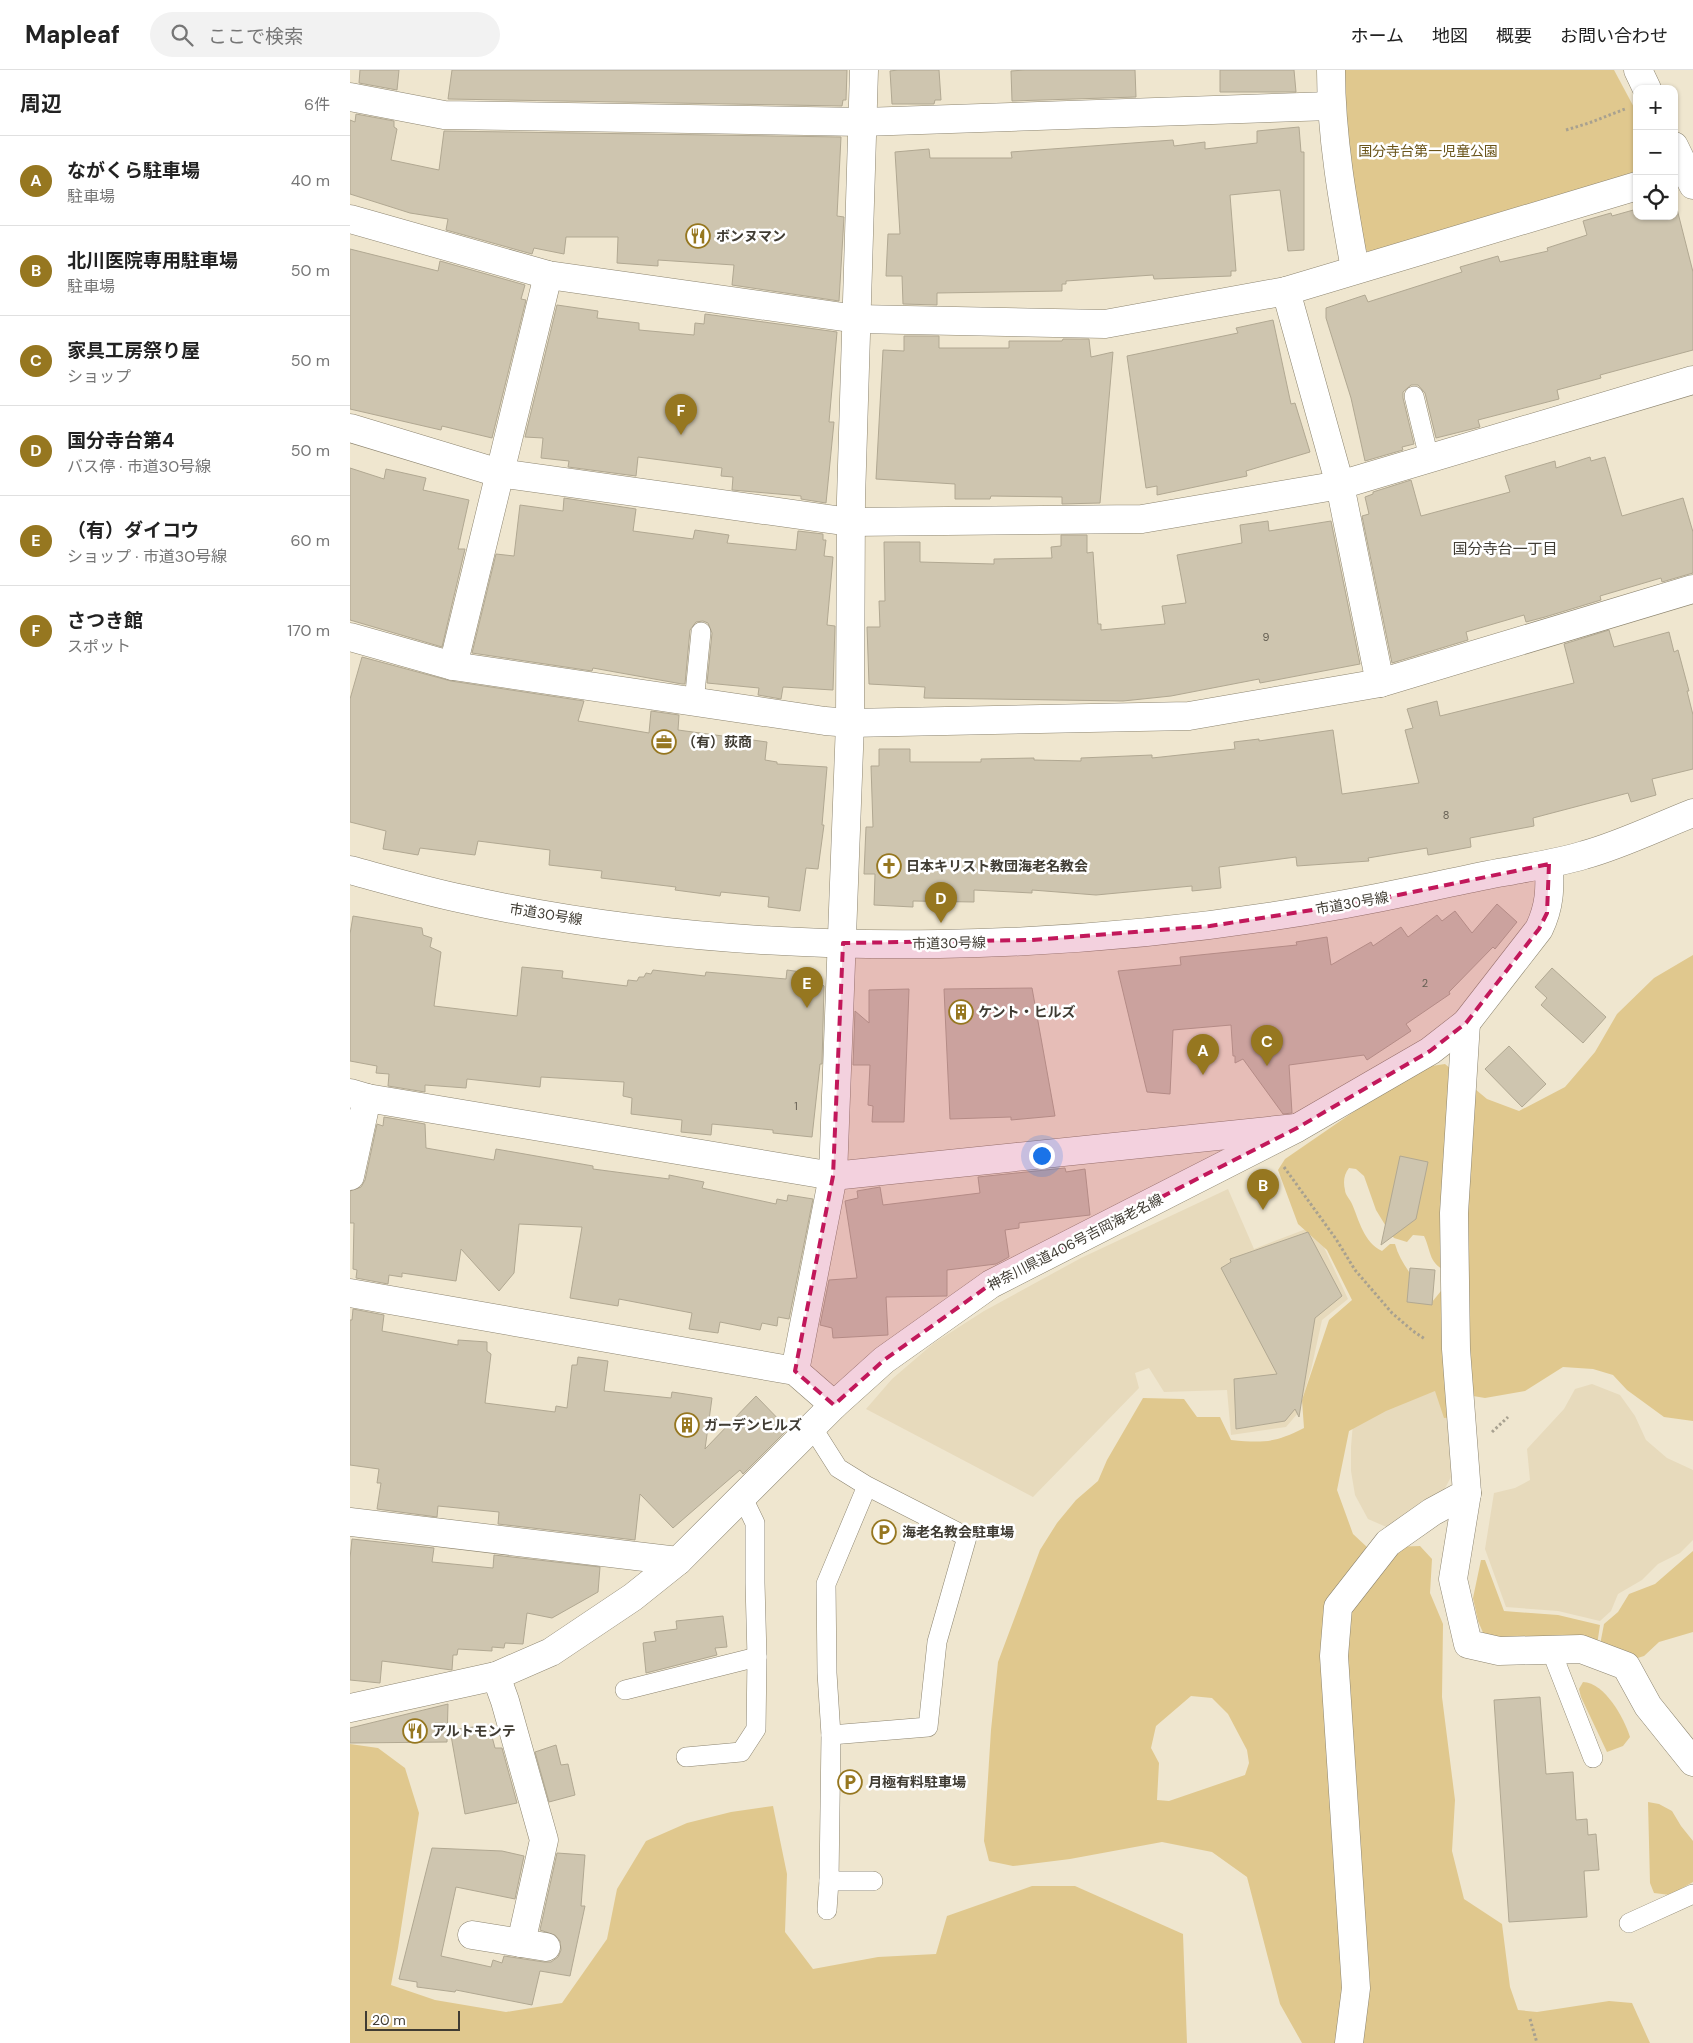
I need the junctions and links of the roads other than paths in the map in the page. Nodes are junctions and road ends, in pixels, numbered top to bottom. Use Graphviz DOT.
graph roads {
  1 [pos="864,70"];
  2 [pos="1331,70"];
  3 [pos="1638,70"];
  4 [pos="1645,85"];
  5 [pos="350,97"];
  6 [pos="1331,106"];
  7 [pos="863,122"];
  8 [pos="1678,158"];
  9 [pos="1684,177"];
  10 [pos="1633,187"];
  11 [pos="350,219"];
  12 [pos="1354,269"];
  13 [pos="548,275"];
  14 [pos="1286,291"];
  15 [pos="857,319"];
  16 [pos="1693,380"];
  17 [pos="1414,396"];
  18 [pos="350,428"];
  19 [pos="1429,458"];
  20 [pos="500,473"];
  21 [pos="1340,485"];
  22 [pos="850,522"];
  23 [pos="1693,589"];
  24 [pos="700,632"];
  25 [pos="350,637"];
  26 [pos="454,666"];
  27 [pos="1380,683"];
  28 [pos="694,703"];
  29 [pos="850,723"];
  30 [pos="1693,813"];
  31 [pos="1549,864"];
  32 [pos="350,870"];
  33 [pos="843,943"];
  34 [pos="1466,1023"];
  35 [pos="358,1095"];
  36 [pos="1297,1128"];
  37 [pos="350,1176"];
  38 [pos="833,1176"];
  39 [pos="350,1293"];
  40 [pos="795,1372"];
  41 [pos="834,1405"];
  42 [pos="812,1427"];
  43 [pos="867,1486"];
  44 [pos="1467,1493"];
  45 [pos="742,1496"];
  46 [pos="350,1522"];
  47 [pos="678,1561"];
  48 [pos="1551,1650"];
  49 [pos="757,1656"];
  50 [pos="496,1676"];
  51 [pos="625,1690"];
  52 [pos="350,1708"];
  53 [pos="831,1735"];
  54 [pos="686,1757"];
  55 [pos="1592,1758"];
  56 [pos="1693,1762"];
  57 [pos="830,1881"];
  58 [pos="873,1881"];
  59 [pos="1693,1894"];
  60 [pos="827,1910"];
  61 [pos="1629,1924"];
  62 [pos="472,1935"];
  63 [pos="1349,2043"];
  1 -- 7 [label="street"];
  2 -- 6 [label="street"];
  3 -- 4 [label="street"];
  5 -- 7 [label="street"];
  6 -- 7 [label="street"];
  6 -- 12 [label="street"];
  7 -- 15 [label="street"];
  8 -- 9 [label="street"];
  10 -- 12 [label="street"];
  11 -- 13 [label="street"];
  12 -- 14 [label="street"];
  13 -- 15 [label="street"];
  13 -- 20 [label="street"];
  14 -- 15 [label="street"];
  14 -- 21 [label="street"];
  15 -- 22 [label="street"];
  16 -- 19 [label="street"];
  17 -- 19 [label="lane"];
  18 -- 20 [label="street"];
  19 -- 21 [label="street"];
  20 -- 22 [label="street"];
  20 -- 26 [label="street"];
  21 -- 22 [label="street"];
  21 -- 27 [label="street"];
  22 -- 29 [label="street"];
  23 -- 27 [label="street"];
  24 -- 28 [label="lane"];
  25 -- 26 [label="street"];
  26 -- 28 [label="street"];
  27 -- 29 [label="street"];
  28 -- 29 [label="street"];
  29 -- 33 [label="street"];
  30 -- 31 [label="street"];
  31 -- 33 [label="street, 市道30号線"];
  31 -- 34 [label="street, 神奈川県道406号吉岡海老名線"];
  32 -- 33 [label="street, 市道30号線"];
  33 -- 38 [label="street"];
  34 -- 36 [label="street, 神奈川県道406号吉岡海老名線"];
  34 -- 44 [label="street"];
  35 -- 37 [label="street"];
  35 -- 38 [label="street"];
  36 -- 38 [label="street"];
  36 -- 41 [label="street, 神奈川県道406号吉岡海老名線"];
  38 -- 40 [label="street"];
  39 -- 40 [label="street"];
  40 -- 41 [label="street"];
  41 -- 42 [label="street, 神奈川県道406号吉岡海老名線"];
  42 -- 43 [label="lane"];
  42 -- 45 [label="street, 神奈川県道406号吉岡海老名線"];
  43 -- 53 [label="lane"];
  43 -- 53 [label="lane"];
  44 -- 48 [label="street"];
  44 -- 63 [label="street"];
  45 -- 47 [label="street, 神奈川県道406号吉岡海老名線"];
  45 -- 49 [label="lane"];
  46 -- 47 [label="street"];
  47 -- 50 [label="street, 神奈川県道406号吉岡海老名線"];
  48 -- 55 [label="lane"];
  48 -- 56 [label="street"];
  49 -- 51 [label="lane"];
  49 -- 54 [label="lane"];
  50 -- 52 [label="street, 神奈川県道406号吉岡海老名線"];
  50 -- 62 [label="street"];
  53 -- 57 [label="lane"];
  57 -- 58 [label="lane"];
  57 -- 60 [label="lane"];
  59 -- 61 [label="lane"];
}
